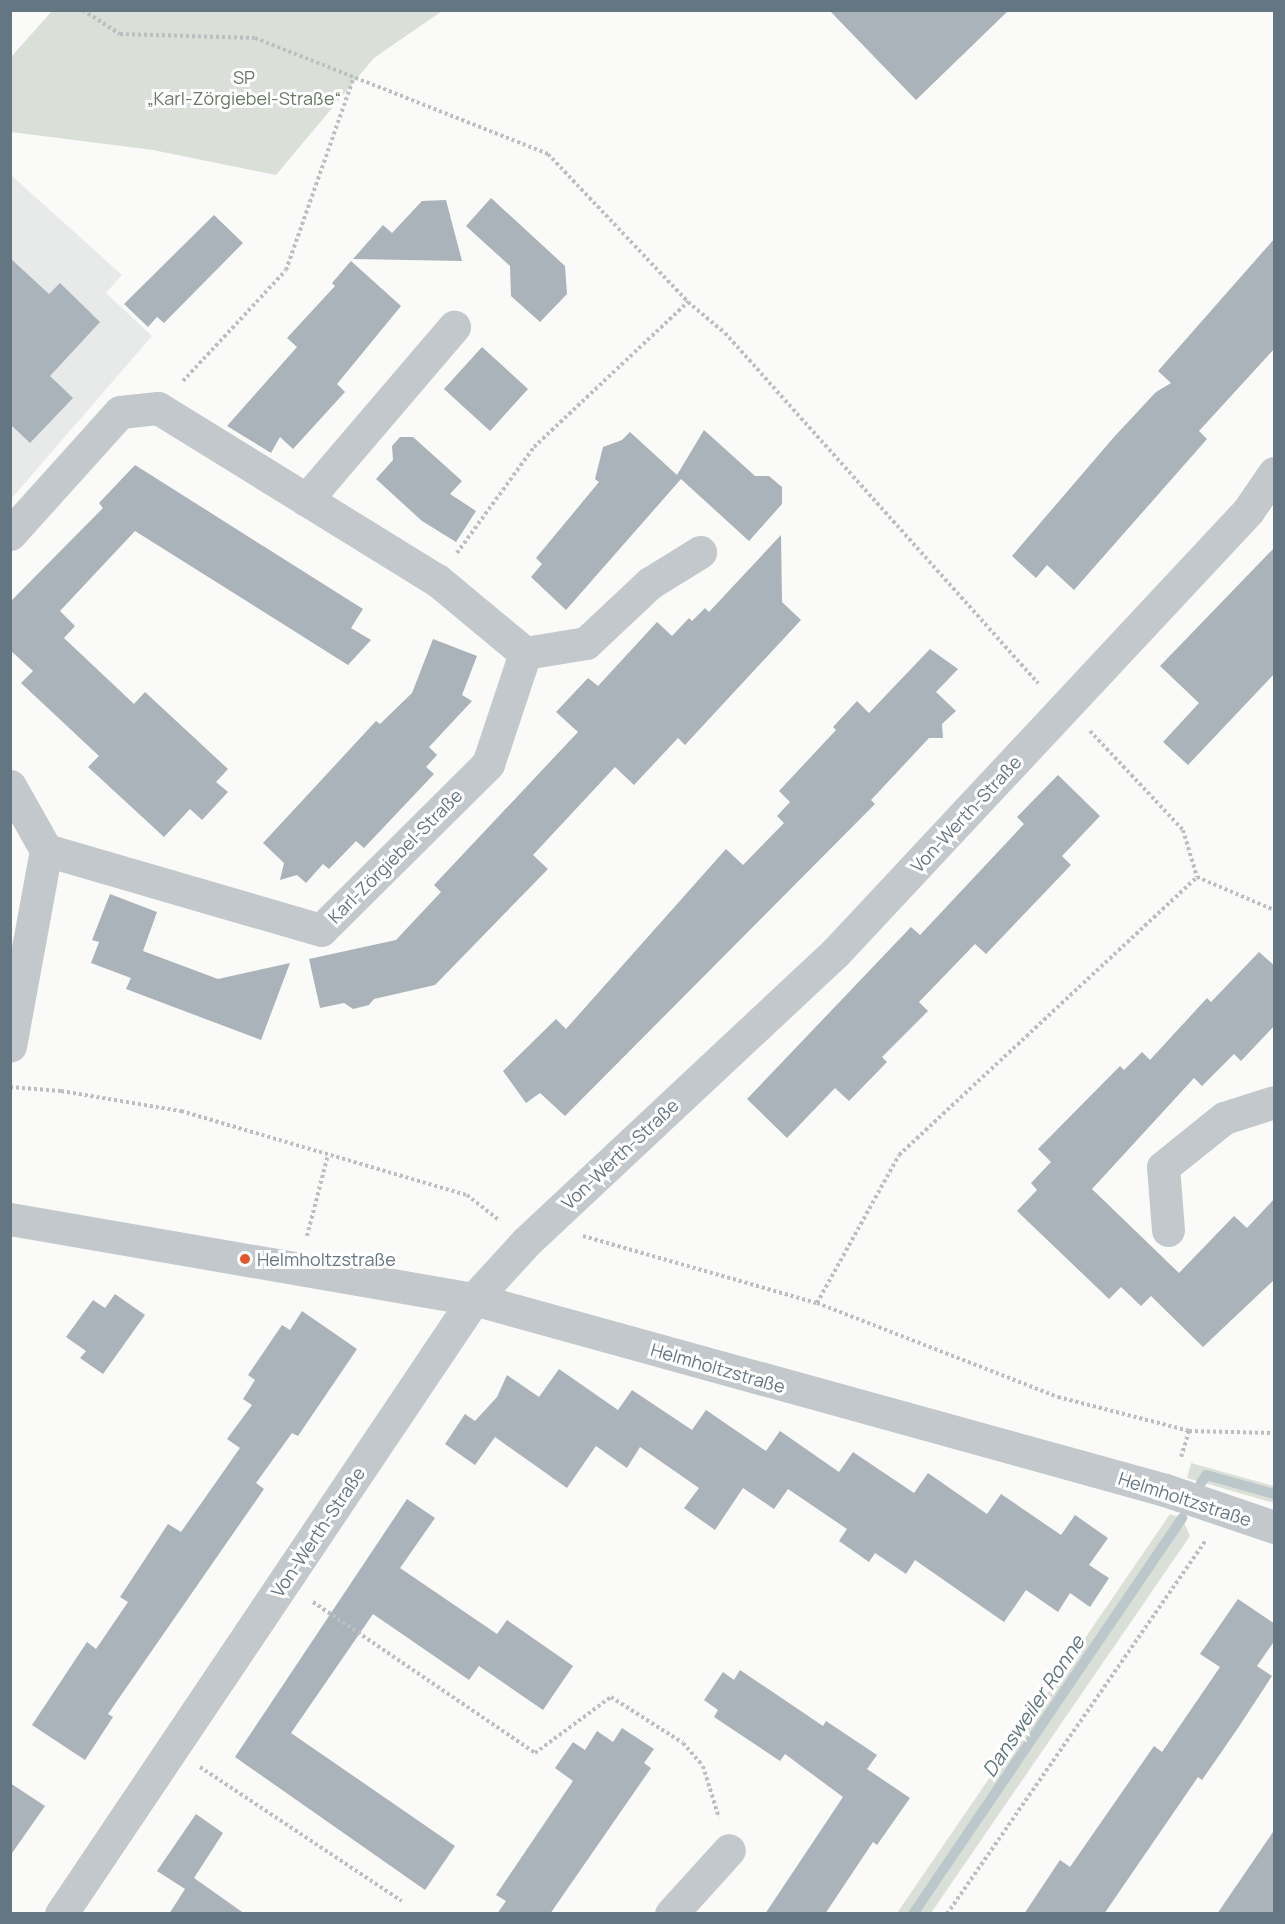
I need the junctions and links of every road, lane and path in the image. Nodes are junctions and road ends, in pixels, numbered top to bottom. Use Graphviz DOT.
graph roads {
  1 [pos="83,10"];
  2 [pos="354,77"];
  3 [pos="688,302"];
  4 [pos="454,327"];
  5 [pos="158,408"];
  6 [pos="1275,473"];
  7 [pos="306,500"];
  8 [pos="10,534"];
  9 [pos="700,552"];
  10 [pos="437,580"];
  11 [pos="525,653"];
  12 [pos="1064,710"];
  13 [pos="10,786"];
  14 [pos="46,850"];
  15 [pos="1197,878"];
  16 [pos="1275,910"];
  17 [pos="10,1046"];
  18 [pos="10,1087"];
  19 [pos="1275,1102"];
  20 [pos="328,1155"];
  21 [pos="10,1219"];
  22 [pos="1168,1230"];
  23 [pos="576,1234"];
  24 [pos="526,1242"];
  25 [pos="298,1268"];
  26 [pos="474,1299"];
  27 [pos="817,1304"];
  28 [pos="1189,1431"];
  29 [pos="1275,1433"];
  30 [pos="1165,1490"];
  31 [pos="1225,1513"];
  32 [pos="1275,1527"];
  33 [pos="284,1582"];
  34 [pos="173,1748"];
  35 [pos="729,1850"];
  36 [pos="402,1901"];
  37 [pos="61,1914"];
  38 [pos="671,1914"];
  39 [pos="947,1914"];
  1 -- 2 [label="path"];
  2 -- 3 [label="path"];
  2 -- 5 [label="path"];
  3 -- 10 [label="path"];
  3 -- 12 [label="path"];
  4 -- 7 [label="street"];
  5 -- 7 [label="street"];
  5 -- 8 [label="street"];
  6 -- 12 [label="street, Von-Werth-Straße"];
  7 -- 10 [label="street"];
  9 -- 11 [label="street"];
  10 -- 11 [label="street"];
  11 -- 14 [label="street, Karl-Zörgiebel-Straße"];
  12 -- 15 [label="path"];
  12 -- 24 [label="street, Von-Werth-Straße"];
  13 -- 14 [label="street"];
  14 -- 17 [label="street"];
  15 -- 16 [label="path"];
  15 -- 27 [label="path"];
  18 -- 20 [label="path"];
  19 -- 22 [label="street"];
  20 -- 24 [label="path"];
  20 -- 25 [label="path"];
  21 -- 25 [label="street, Helmholtzstraße"];
  23 -- 27 [label="path"];
  24 -- 26 [label="street, Von-Werth-Straße"];
  25 -- 26 [label="street, Helmholtzstraße"];
  26 -- 30 [label="street, Helmholtzstraße"];
  26 -- 33 [label="street, Von-Werth-Straße"];
  27 -- 28 [label="path"];
  28 -- 29 [label="path"];
  28 -- 30 [label="path"];
  30 -- 31 [label="street, Helmholtzstraße"];
  31 -- 32 [label="street, Helmholtzstraße"];
  31 -- 39 [label="path"];
  33 -- 34 [label="street, Von-Werth-Straße"];
  33 -- 35 [label="path"];
  34 -- 36 [label="path"];
  34 -- 37 [label="street, Von-Werth-Straße"];
  35 -- 38 [label="street"];
}
